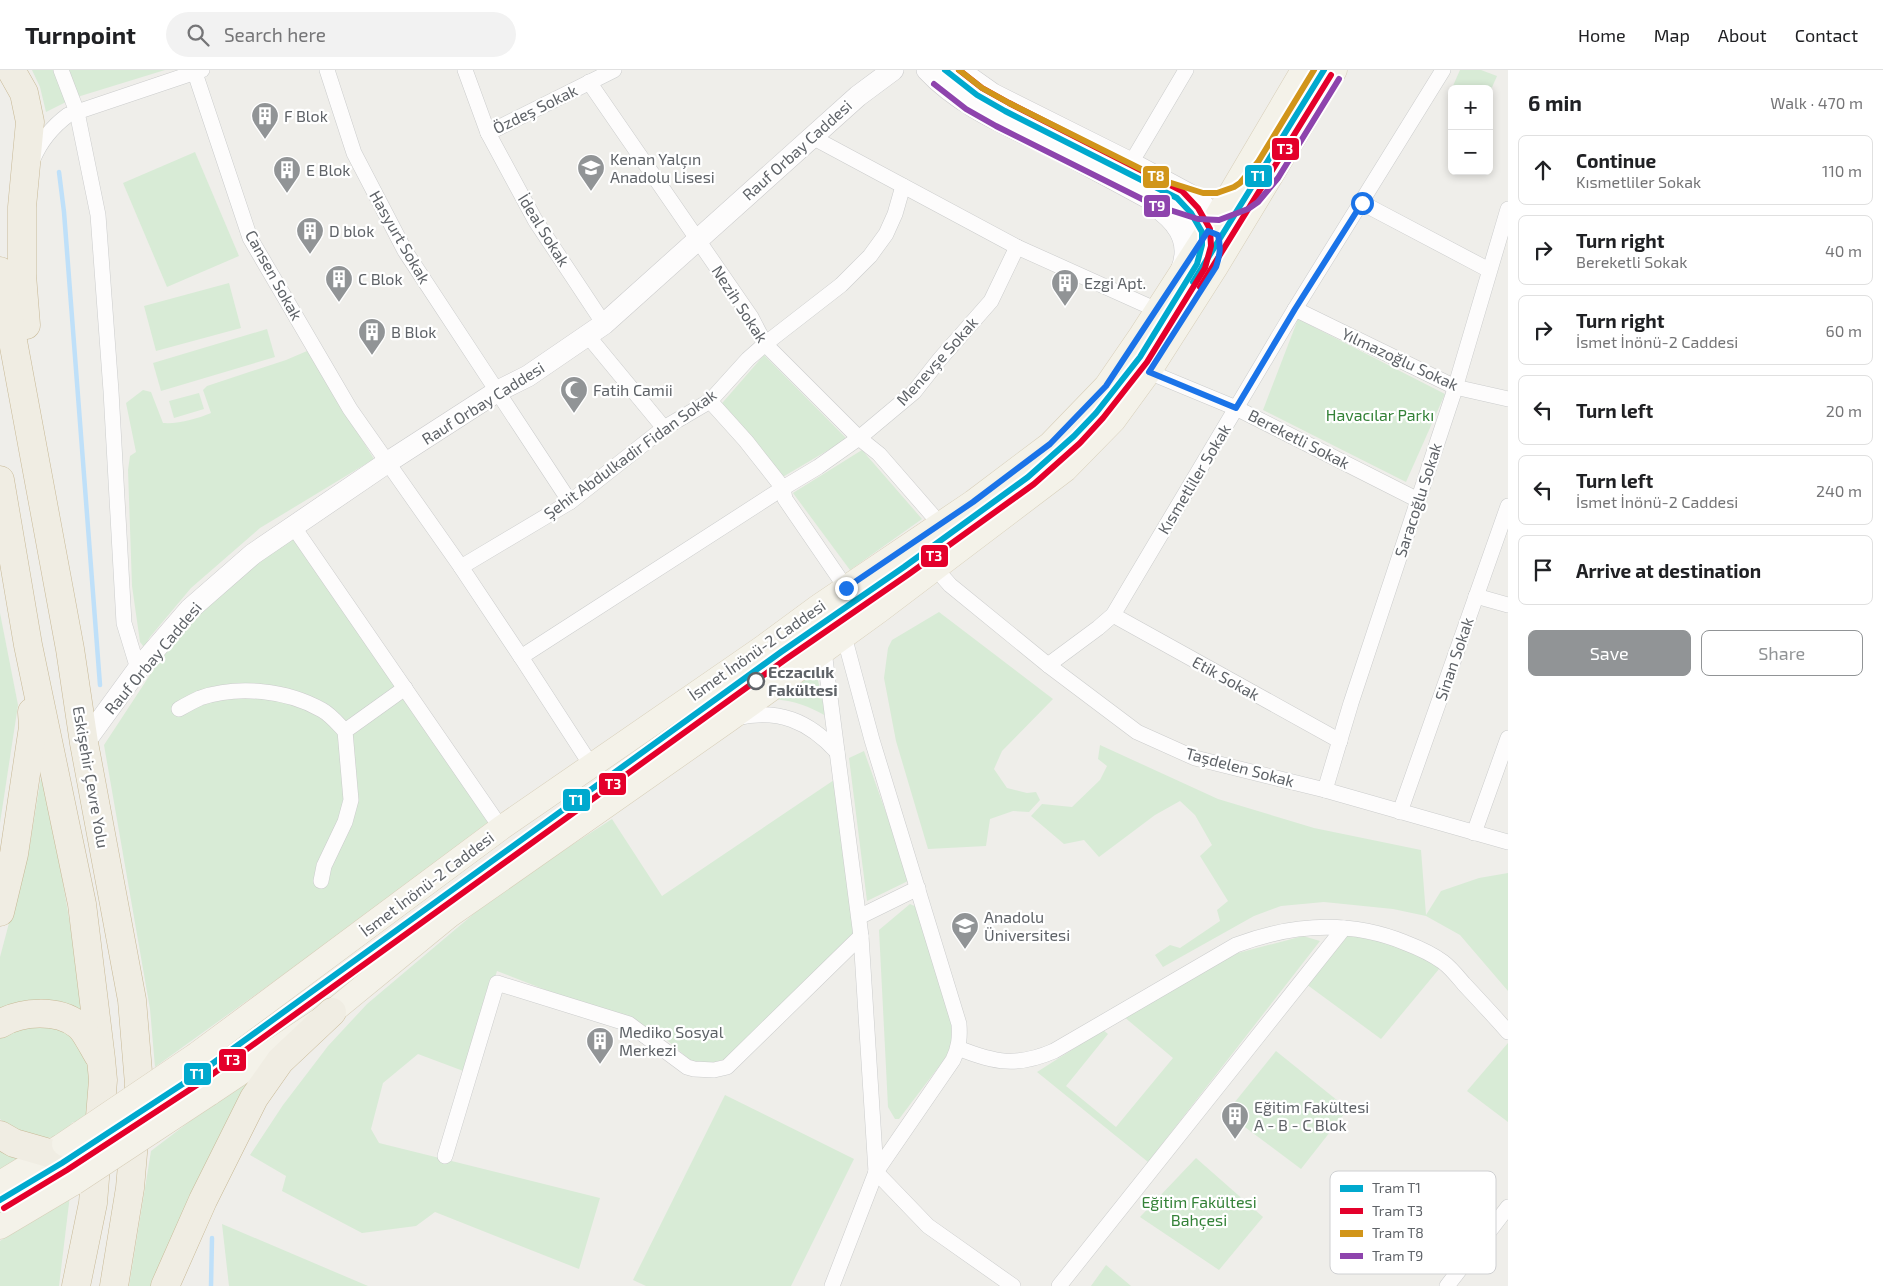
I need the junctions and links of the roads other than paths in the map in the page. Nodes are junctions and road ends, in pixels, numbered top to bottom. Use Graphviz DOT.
graph roads {
  1 [pos="11,70"];
  2 [pos="61,70"];
  3 [pos="327,70"];
  4 [pos="465,70"];
  5 [pos="614,70"];
  6 [pos="893,70"];
  7 [pos="928,70"];
  8 [pos="959,70"];
  9 [pos="1186,70"];
  10 [pos="1303,70"];
  11 [pos="1335,70"];
  12 [pos="1444,70"];
  13 [pos="197,71"];
  14 [pos="589,82"];
  15 [pos="77,112"];
  16 [pos="488,133"];
  17 [pos="812,137"];
  18 [pos="1131,163"];
  19 [pos="24,178"];
  20 [pos="1237,184"];
  21 [pos="903,186"];
  22 [pos="1136,190"];
  23 [pos="1188,194"];
  24 [pos="1362,203"];
  25 [pos="1508,209"];
  26 [pos="1241,225"];
  27 [pos="1213,229"];
  28 [pos="697,241"];
  29 [pos="1017,247"];
  30 [pos="1216,267"];
  31 [pos="1489,270"];
  32 [pos="0,271"];
  33 [pos="1177,279"];
  34 [pos="1295,309"];
  35 [pos="1157,310"];
  36 [pos="604,324"];
  37 [pos="588,336"];
  38 [pos="765,344"];
  39 [pos="1149,372"];
  40 [pos="1455,387"];
  41 [pos="22,389"];
  42 [pos="498,391"];
  43 [pos="1508,399"];
  44 [pos="710,401"];
  45 [pos="1236,408"];
  46 [pos="664,428"];
  47 [pos="859,438"];
  48 [pos="388,462"];
  49 [pos="0,480"];
  50 [pos="783,488"];
  51 [pos="1418,500"];
  52 [pos="570,502"];
  53 [pos="1508,506"];
  54 [pos="940,524"];
  55 [pos="294,526"];
  56 [pos="461,567"];
  57 [pos="936,569"];
  58 [pos="846,588"];
  59 [pos="1476,596"];
  60 [pos="1508,605"];
  61 [pos="1113,615"];
  62 [pos="844,636"];
  63 [pos="28,645"];
  64 [pos="824,651"];
  65 [pos="521,657"];
  66 [pos="1048,664"];
  67 [pos="138,670"];
  68 [pos="405,688"];
  69 [pos="179,709"];
  70 [pos="730,719"];
  71 [pos="345,731"];
  72 [pos="1508,738"];
  73 [pos="1340,741"];
  74 [pos="84,743"];
  75 [pos="838,752"];
  76 [pos="591,765"];
  77 [pos="1325,790"];
  78 [pos="1400,812"];
  79 [pos="502,828"];
  80 [pos="1474,832"];
  81 [pos="1508,842"];
  82 [pos="320,882"];
  83 [pos="918,888"];
  84 [pos="0,912"];
  85 [pos="859,917"];
  86 [pos="1344,928"];
  87 [pos="861,936"];
  88 [pos="332,1012"];
  89 [pos="0,1024"];
  90 [pos="1508,1032"];
  91 [pos="958,1048"];
  92 [pos="100,1058"];
  93 [pos="0,1135"];
  94 [pos="57,1148"];
  95 [pos="445,1156"];
  96 [pos="876,1172"];
  97 [pos="0,1183"];
  98 [pos="1508,1207"];
  99 [pos="1496,1223"];
  100 [pos="0,1227"];
  101 [pos="1456,1274"];
  102 [pos="76,1286"];
  103 [pos="114,1286"];
  104 [pos="165,1286"];
  105 [pos="832,1286"];
  106 [pos="1013,1286"];
  107 [pos="1060,1286"];
  108 [pos="1447,1286"];
  1 -- 19 [label="highway"];
  2 -- 15 [label="street"];
  3 -- 42 [label="street, Hasyurt Sokak"];
  4 -- 16 [label="street, Özdeş Sokak"];
  5 -- 14 [label="street, Özdeş Sokak"];
  6 -- 17 [label="street, Rauf Orbay Caddesi"];
  7 -- 22 [label="street"];
  8 -- 18 [label="street"];
  9 -- 18 [label="street"];
  10 -- 20 [label="main road, İsmet İnönü-2 Caddesi"];
  11 -- 26 [label="main road"];
  12 -- 24 [label="street, Kısmetliler Sokak"];
  13 -- 15 [label="street"];
  13 -- 48 [label="street, Cansen Sokak"];
  14 -- 16 [label="street, Özdeş Sokak"];
  14 -- 28 [label="street, Nezih Sokak"];
  15 -- 19 [label="street"];
  15 -- 67 [label="street"];
  16 -- 36 [label="street, İdeal Sokak"];
  17 -- 21 [label="street"];
  17 -- 28 [label="street, Rauf Orbay Caddesi"];
  18 -- 23 [label="street"];
  19 -- 41 [label="highway"];
  20 -- 23 [label="street"];
  20 -- 27 [label="main road, İsmet İnönü-2 Caddesi"];
  21 -- 29 [label="street"];
  21 -- 38 [label="street, Şehit Abdulkadir Fidan Sokak"];
  22 -- 27 [label="street"];
  22 -- 33 [label="street"];
  23 -- 27 [label="street"];
  24 -- 31 [label="street"];
  24 -- 34 [label="street, Kısmetliler Sokak"];
  25 -- 31 [label="street, Saracoğlu Sokak"];
  26 -- 27 [label="street"];
  26 -- 30 [label="main road"];
  27 -- 30 [label="street"];
  27 -- 33 [label="main road, İsmet İnönü-2 Caddesi"];
  28 -- 36 [label="street, Rauf Orbay Caddesi"];
  28 -- 38 [label="street, Nezih Sokak"];
  29 -- 35 [label="street"];
  29 -- 47 [label="street, Menevşe Sokak"];
  30 -- 39 [label="main road"];
  31 -- 40 [label="street, Saracoğlu Sokak"];
  32 -- 41 [label="highway, Eskişehir Çevre Yolu"];
  33 -- 35 [label="main road, İsmet İnönü-2 Caddesi"];
  34 -- 40 [label="street, Yılmazoğlu Sokak"];
  34 -- 45 [label="street, Kısmetliler Sokak"];
  35 -- 54 [label="main road, İsmet İnönü-2 Caddesi"];
  36 -- 37 [label="street, Rauf Orbay Caddesi"];
  37 -- 42 [label="street, Rauf Orbay Caddesi"];
  37 -- 46 [label="street"];
  38 -- 44 [label="street, Şehit Abdulkadir Fidan Sokak"];
  38 -- 47 [label="street, Nezih Sokak"];
  39 -- 45 [label="street, Bereketli Sokak"];
  39 -- 57 [label="main road"];
  40 -- 43 [label="street, Yılmazoğlu Sokak"];
  40 -- 51 [label="street, Saracoğlu Sokak"];
  41 -- 74 [label="highway, Eskişehir Çevre Yolu"];
  42 -- 48 [label="street, Rauf Orbay Caddesi"];
  42 -- 52 [label="street, Hasyurt Sokak"];
  44 -- 46 [label="street, Şehit Abdulkadir Fidan Sokak"];
  44 -- 50 [label="street"];
  45 -- 51 [label="street, Bereketli Sokak"];
  45 -- 61 [label="street, Kısmetliler Sokak"];
  46 -- 52 [label="street, Şehit Abdulkadir Fidan Sokak"];
  47 -- 50 [label="street, Menevşe Sokak"];
  47 -- 54 [label="street, Nezih Sokak"];
  48 -- 55 [label="street, Rauf Orbay Caddesi"];
  48 -- 56 [label="street"];
  49 -- 63 [label="highway, Eskişehir Çevre Yolu"];
  50 -- 58 [label="street"];
  50 -- 65 [label="street, Menevşe Sokak"];
  51 -- 73 [label="street, Saracoğlu Sokak"];
  52 -- 56 [label="street, Şehit Abdulkadir Fidan Sokak"];
  53 -- 59 [label="street, Sinan Sokak"];
  54 -- 58 [label="main road, İsmet İnönü-2 Caddesi"];
  55 -- 67 [label="street, Rauf Orbay Caddesi"];
  55 -- 68 [label="street"];
  56 -- 65 [label="street"];
  57 -- 62 [label="main road"];
  57 -- 66 [label="street, Taşdelen Sokak"];
  58 -- 76 [label="main road, İsmet İnönü-2 Caddesi"];
  59 -- 60 [label="street"];
  59 -- 78 [label="street, Sinan Sokak"];
  61 -- 66 [label="street, Kısmetliler Sokak"];
  61 -- 73 [label="street, Etik Sokak"];
  62 -- 64 [label="main road"];
  62 -- 83 [label="street"];
  63 -- 84 [label="highway"];
  63 -- 92 [label="highway, Eskişehir Çevre Yolu"];
  64 -- 70 [label="main road"];
  64 -- 75 [label="street"];
  65 -- 76 [label="street"];
  66 -- 77 [label="street, Taşdelen Sokak"];
  67 -- 74 [label="street, Rauf Orbay Caddesi"];
  68 -- 71 [label="street"];
  68 -- 79 [label="street"];
  69 -- 71 [label="street"];
  70 -- 75 [label="street"];
  70 -- 88 [label="main road"];
  71 -- 82 [label="street"];
  72 -- 80 [label="street"];
  73 -- 77 [label="street, Saracoğlu Sokak"];
  74 -- 103 [label="highway, Eskişehir Çevre Yolu"];
  75 -- 85 [label="street"];
  76 -- 79 [label="main road, İsmet İnönü-2 Caddesi"];
  77 -- 78 [label="street, Taşdelen Sokak"];
  78 -- 80 [label="street, Taşdelen Sokak"];
  79 -- 94 [label="main road, İsmet İnönü-2 Caddesi, bridge"];
  80 -- 81 [label="street, Taşdelen Sokak"];
  83 -- 85 [label="street"];
  83 -- 91 [label="street"];
  85 -- 87 [label="street"];
  86 -- 90 [label="street"];
  86 -- 91 [label="street"];
  86 -- 107 [label="street"];
  87 -- 95 [label="street"];
  87 -- 96 [label="street"];
  88 -- 100 [label="main road, bridge"];
  88 -- 104 [label="highway"];
  89 -- 92 [label="highway"];
  91 -- 96 [label="street"];
  92 -- 102 [label="highway, Eskişehir Çevre Yolu"];
  93 -- 94 [label="highway"];
  94 -- 97 [label="main road, İsmet İnönü-2 Caddesi"];
  96 -- 105 [label="street"];
  96 -- 106 [label="street"];
  98 -- 99 [label="street"];
  101 -- 108 [label="street"];
}
